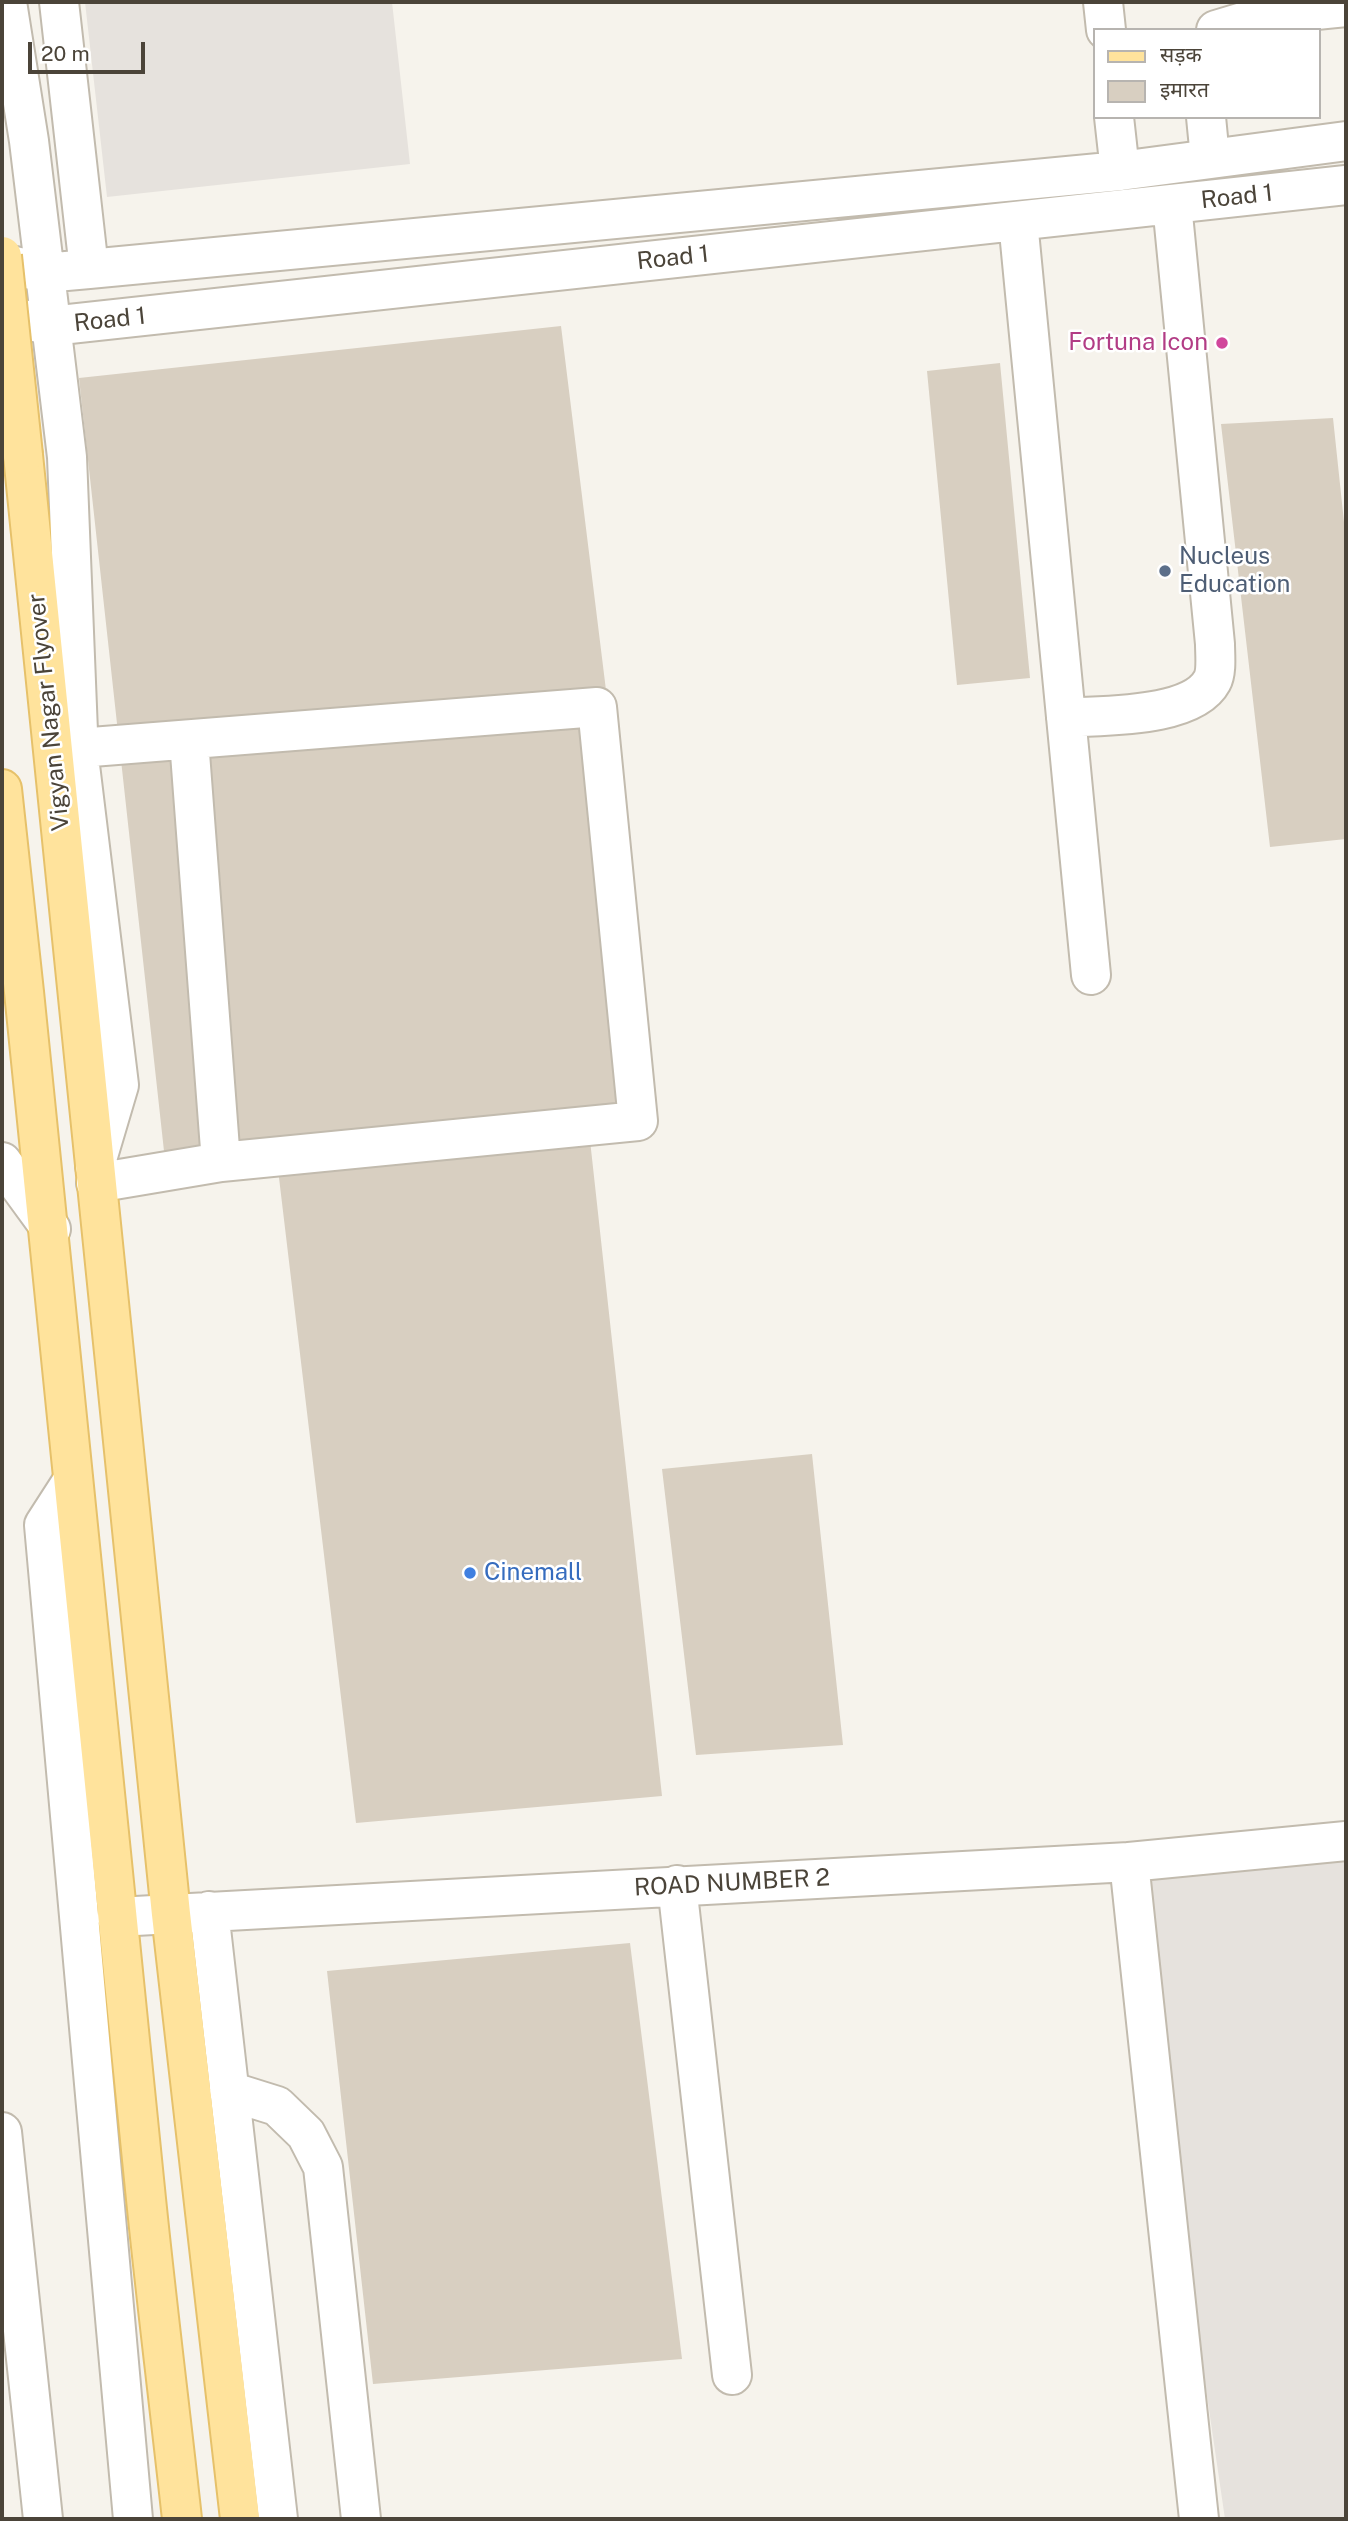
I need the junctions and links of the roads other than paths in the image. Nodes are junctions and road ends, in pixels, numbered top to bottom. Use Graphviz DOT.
graph roads {
  1 [pos="7,2"];
  2 [pos="59,2"];
  3 [pos="1103,2"];
  4 [pos="1346,7"];
  5 [pos="1106,28"];
  6 [pos="1223,28"];
  7 [pos="1115,119"];
  8 [pos="1206,119"];
  9 [pos="1346,141"];
  10 [pos="1210,158"];
  11 [pos="1120,171"];
  12 [pos="1346,184"];
  13 [pos="1172,204"];
  14 [pos="1018,221"];
  15 [pos="2,256"];
  16 [pos="2,263"];
  17 [pos="89,269"];
  18 [pos="44,273"];
  19 [pos="2,314"];
  20 [pos="51,326"];
  21 [pos="1066,718"];
  22 [pos="188,740"];
  23 [pos="79,748"];
  24 [pos="2,789"];
  25 [pos="1091,975"];
  26 [pos="2,1162"];
  27 [pos="221,1162"];
  28 [pos="95,1175"];
  29 [pos="51,1230"];
  30 [pos="73,1480"];
  31 [pos="1346,1841"];
  32 [pos="1129,1861"];
  33 [pos="677,1885"];
  34 [pos="209,1911"];
  35 [pos="171,1914"];
  36 [pos="117,1917"];
  37 [pos="229,2091"];
  38 [pos="2,2132"];
  39 [pos="732,2375"];
  40 [pos="43,2519"];
  41 [pos="133,2519"];
  42 [pos="182,2519"];
  43 [pos="240,2519"];
  44 [pos="278,2519"];
  45 [pos="361,2519"];
  46 [pos="1199,2519"];
  1 -- 18 [label="street"];
  2 -- 17 [label="street"];
  3 -- 5 [label="street"];
  4 -- 6 [label="street"];
  7 -- 11 [label="street"];
  8 -- 10 [label="street"];
  9 -- 10 [label="street, Road 1"];
  10 -- 11 [label="street, Road 1"];
  11 -- 17 [label="street, Road 1"];
  12 -- 13 [label="street, Road 1"];
  13 -- 14 [label="street, Road 1"];
  13 -- 21 [label="street"];
  14 -- 20 [label="street, Road 1"];
  14 -- 21 [label="street"];
  15 -- 28 [label="main road, Vigyan Nagar Flyover, bridge"];
  16 -- 18 [label="street, Road 1"];
  17 -- 18 [label="street, Road 1"];
  18 -- 20 [label="street"];
  19 -- 20 [label="street, Road 1"];
  20 -- 23 [label="street"];
  21 -- 25 [label="street"];
  22 -- 23 [label="street"];
  22 -- 27 [label="street"];
  22 -- 27 [label="street"];
  23 -- 28 [label="street"];
  24 -- 29 [label="main road"];
  26 -- 29 [label="street"];
  27 -- 28 [label="street"];
  28 -- 35 [label="main road, Vigyan Nagar Flyover"];
  29 -- 30 [label="main road"];
  30 -- 36 [label="main road"];
  30 -- 41 [label="street"];
  31 -- 32 [label="street, ROAD NUMBER 2"];
  32 -- 33 [label="street, ROAD NUMBER 2"];
  32 -- 46 [label="street"];
  33 -- 34 [label="street, ROAD NUMBER 2"];
  33 -- 39 [label="street"];
  34 -- 35 [label="street, ROAD NUMBER 2"];
  34 -- 37 [label="street"];
  35 -- 36 [label="street, ROAD NUMBER 2"];
  35 -- 43 [label="main road, Vigyan Nagar Flyover"];
  36 -- 42 [label="main road"];
  37 -- 44 [label="street"];
  37 -- 45 [label="street"];
  38 -- 40 [label="street"];
}
